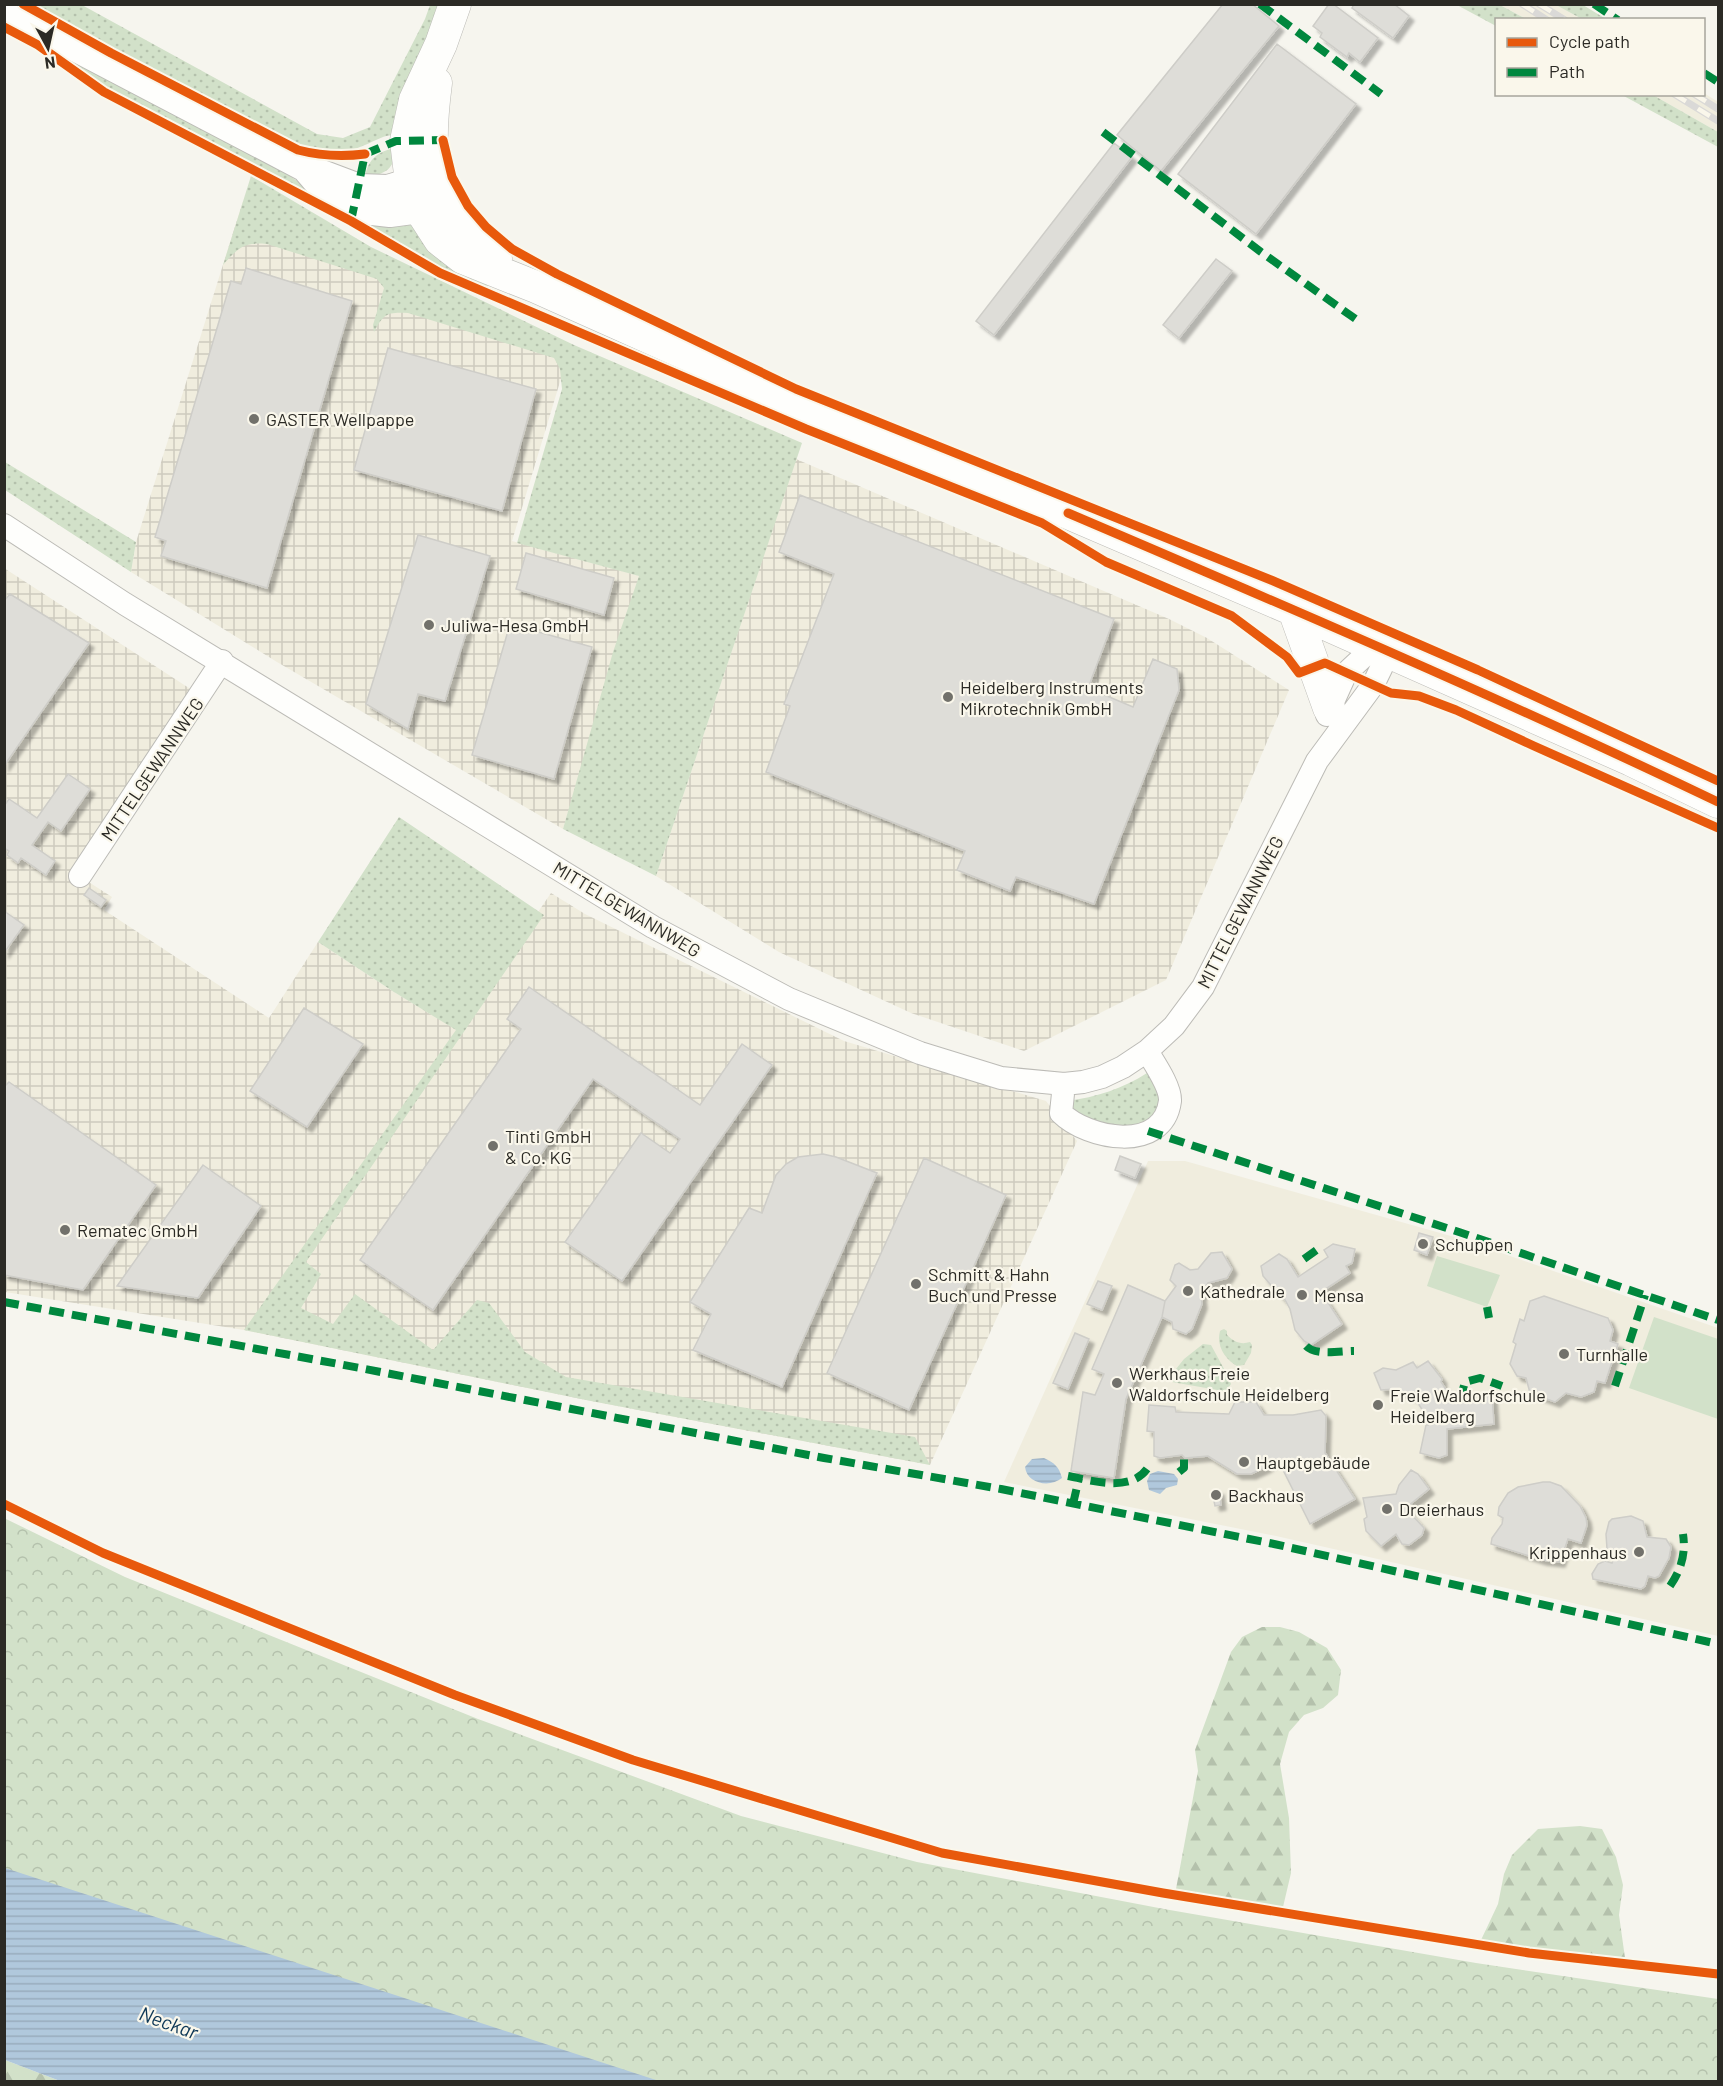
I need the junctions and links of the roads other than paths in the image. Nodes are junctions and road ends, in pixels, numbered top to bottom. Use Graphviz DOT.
graph roads {
  1 [pos="455,4"];
  2 [pos="4,10"];
  3 [pos="424,194"];
  4 [pos="4,525"];
  5 [pos="1294,610"];
  6 [pos="1382,649"];
  7 [pos="222,661"];
  8 [pos="1329,708"];
  9 [pos="1317,761"];
  10 [pos="1719,802"];
  11 [pos="80,876"];
  12 [pos="1147,1051"];
  13 [pos="1064,1084"];
  1 -- 3 [label="main road"];
  2 -- 3 [label="street"];
  3 -- 5 [label="main road"];
  4 -- 7 [label="street, MITTELGEWANNWEG"];
  5 -- 6 [label="main road"];
  5 -- 8 [label="main road"];
  6 -- 8 [label="street, MITTELGEWANNWEG"];
  6 -- 9 [label="street, MITTELGEWANNWEG"];
  6 -- 10 [label="main road"];
  7 -- 11 [label="street, MITTELGEWANNWEG"];
  7 -- 13 [label="street, MITTELGEWANNWEG"];
  8 -- 9 [label="street, MITTELGEWANNWEG"];
  9 -- 12 [label="street, MITTELGEWANNWEG"];
  12 -- 13 [label="street, MITTELGEWANNWEG"];
  12 -- 13 [label="street"];
}
